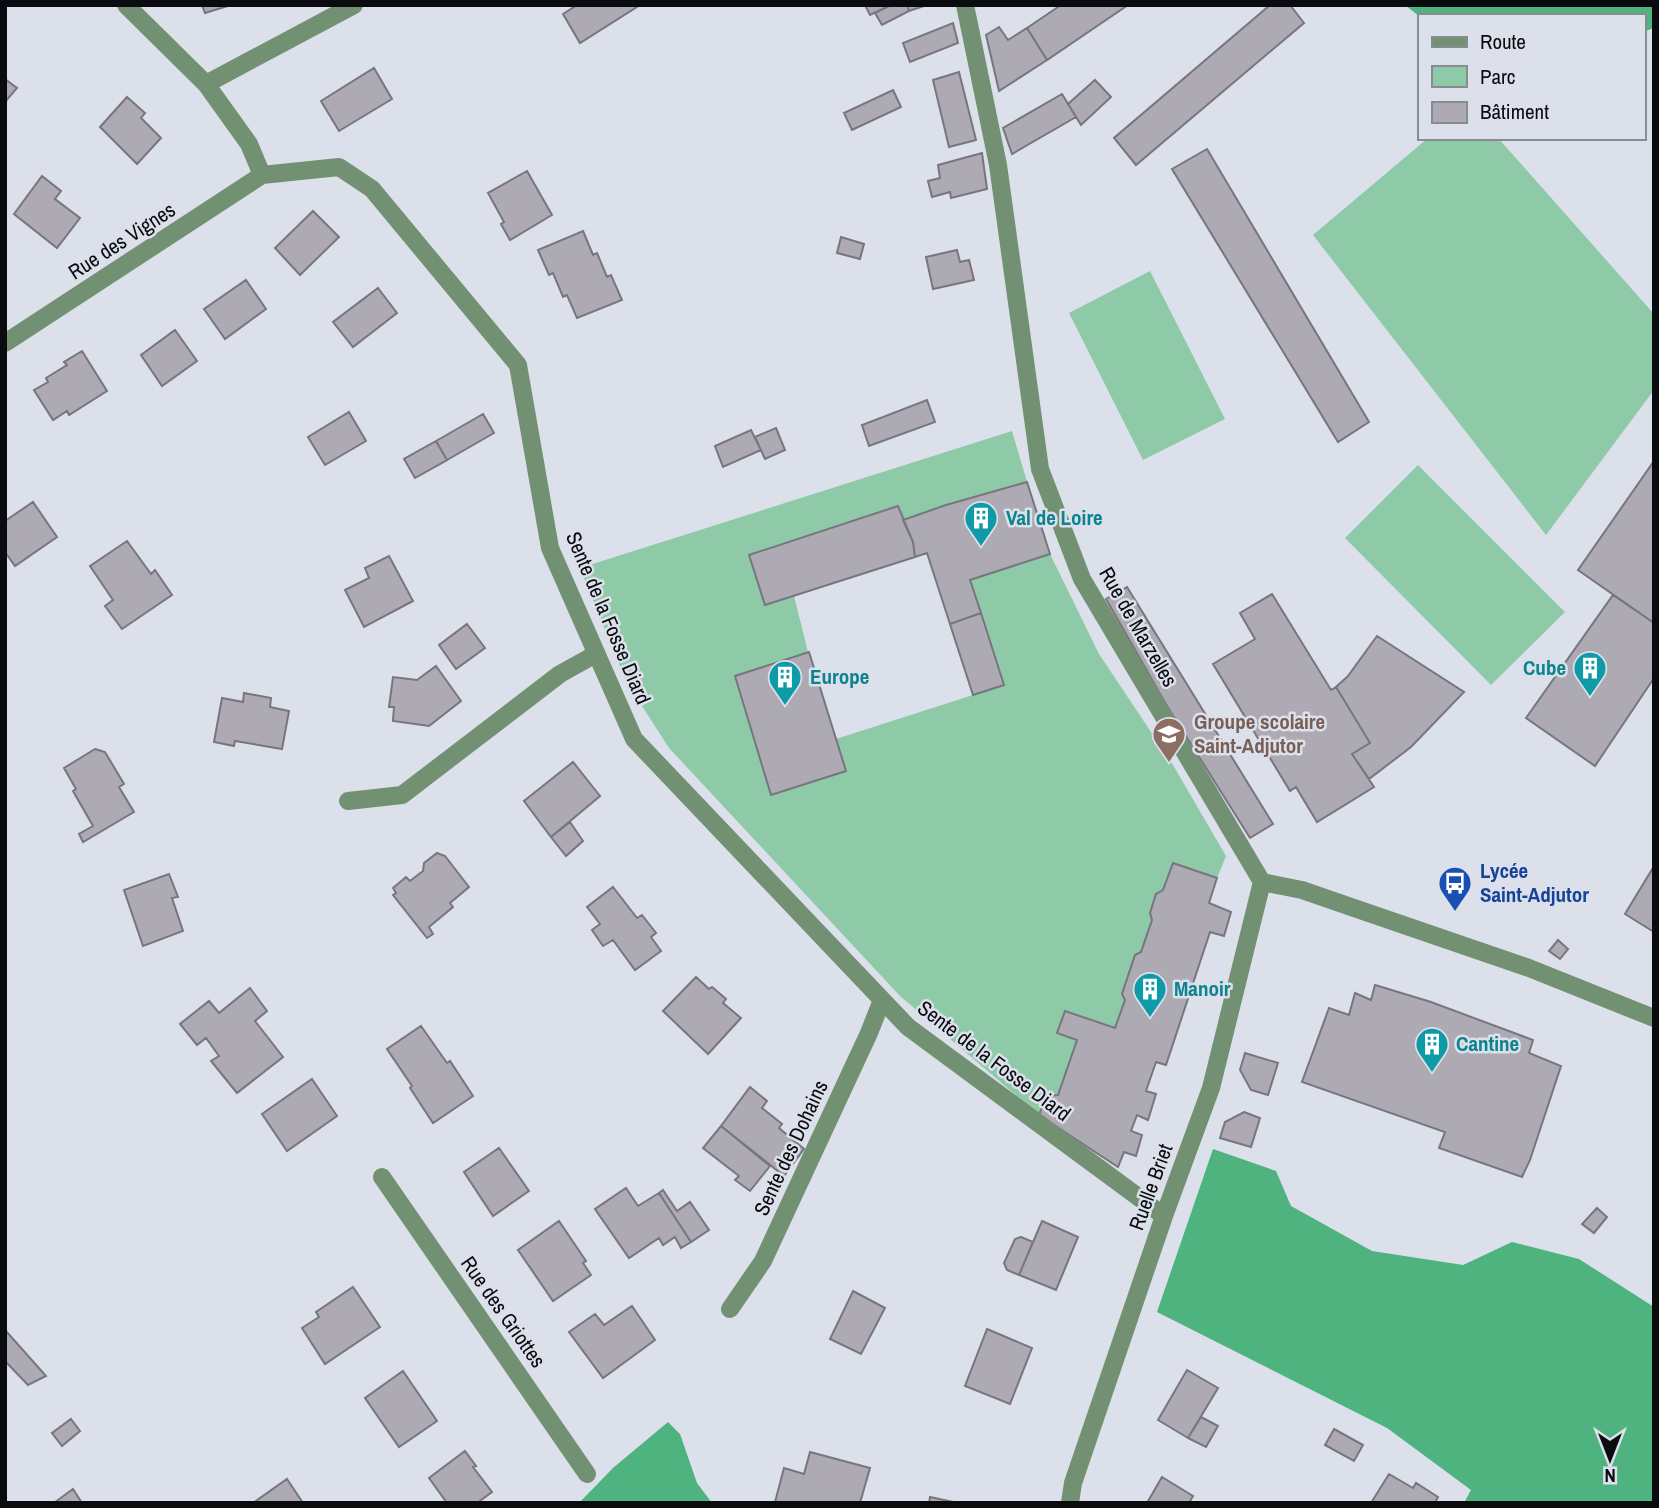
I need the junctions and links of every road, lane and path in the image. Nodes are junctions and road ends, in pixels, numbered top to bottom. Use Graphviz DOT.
graph roads {
  1 [pos="126,5"];
  2 [pos="354,5"];
  3 [pos="965,5"];
  4 [pos="206,84"];
  5 [pos="262,175"];
  6 [pos="5,343"];
  7 [pos="596,654"];
  8 [pos="348,801"];
  9 [pos="1262,882"];
  10 [pos="882,1000"];
  11 [pos="1654,1018"];
  12 [pos="382,1177"];
  13 [pos="1164,1216"];
  14 [pos="730,1309"];
  15 [pos="587,1474"];
  16 [pos="1070,1503"];
  1 -- 4 [label="street"];
  2 -- 4 [label="street"];
  3 -- 9 [label="street, Rue de Marzelles"];
  4 -- 5 [label="street"];
  5 -- 6 [label="street, Rue des Vignes"];
  5 -- 7 [label="street, Sente de la Fosse Diard"];
  7 -- 8 [label="street"];
  7 -- 10 [label="street, Sente de la Fosse Diard"];
  9 -- 11 [label="street"];
  9 -- 13 [label="street, Ruelle Briet"];
  10 -- 13 [label="street, Sente de la Fosse Diard"];
  10 -- 14 [label="street, Sente des Dohains"];
  12 -- 15 [label="street, Rue des Griottes"];
  13 -- 16 [label="street, Ruelle Briet"];
}
